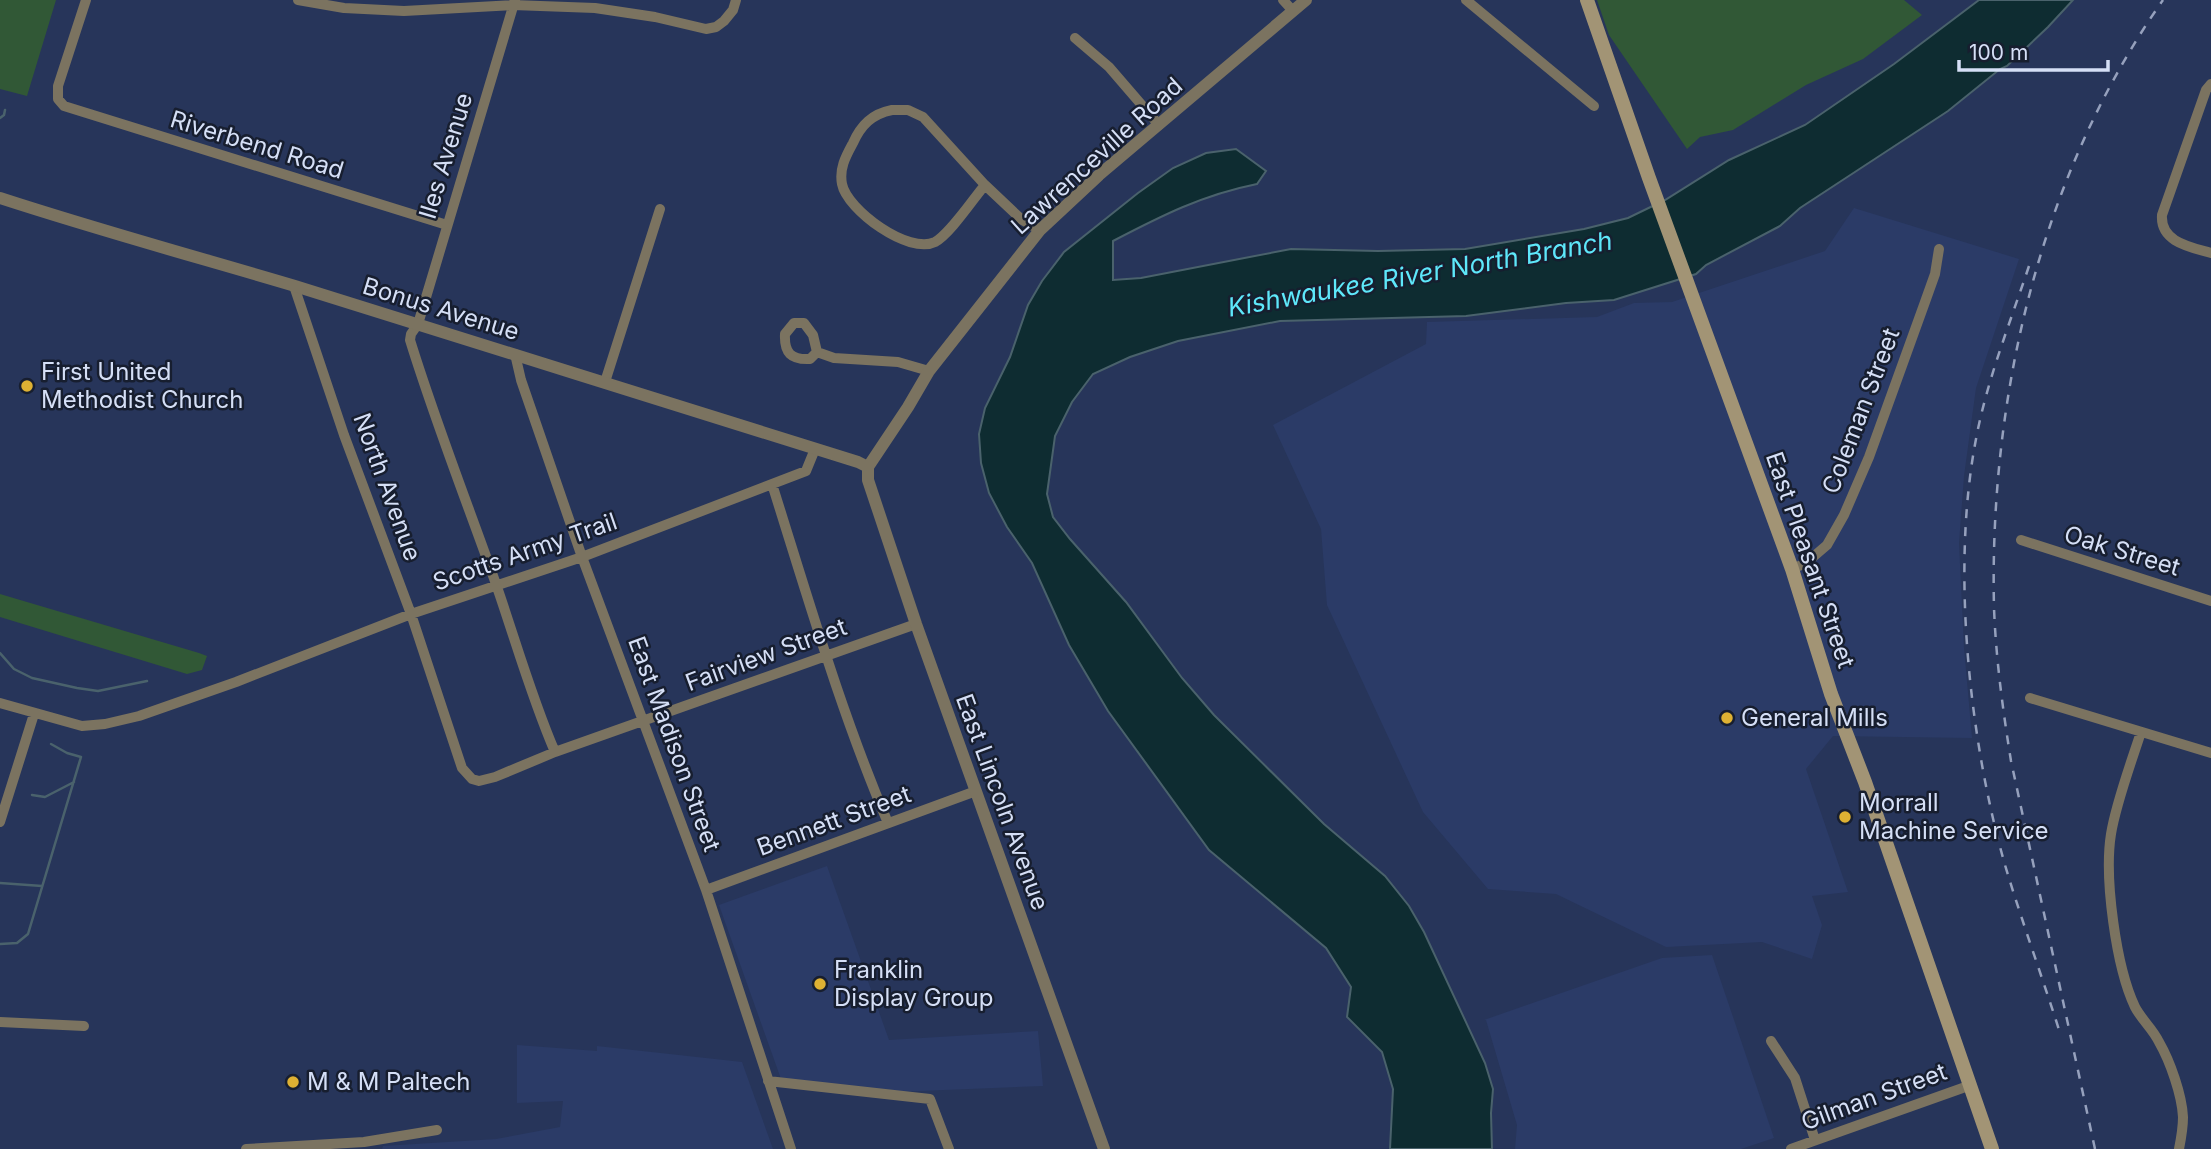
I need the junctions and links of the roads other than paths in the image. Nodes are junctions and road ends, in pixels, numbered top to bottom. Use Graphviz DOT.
graph roads {
  1 [pos="86,0"];
  2 [pos="298,0"];
  3 [pos="736,0"];
  4 [pos="1283,0"];
  5 [pos="1306,0"];
  6 [pos="1466,0"];
  7 [pos="1587,0"];
  8 [pos="514,3"];
  9 [pos="1293,11"];
  10 [pos="1074,38"];
  11 [pos="2211,84"];
  12 [pos="1594,106"];
  13 [pos="1159,125"];
  14 [pos="985,185"];
  15 [pos="0,198"];
  16 [pos="660,209"];
  17 [pos="447,226"];
  18 [pos="1040,230"];
  19 [pos="1939,249"];
  20 [pos="2211,253"];
  21 [pos="294,286"];
  22 [pos="418,324"];
  23 [pos="817,352"];
  24 [pos="515,354"];
  25 [pos="929,371"];
  26 [pos="605,382"];
  27 [pos="815,449"];
  28 [pos="868,467"];
  29 [pos="772,484"];
  30 [pos="2021,540"];
  31 [pos="582,557"];
  32 [pos="1792,569"];
  33 [pos="496,586"];
  34 [pos="2211,601"];
  35 [pos="411,614"];
  36 [pos="916,624"];
  37 [pos="827,656"];
  38 [pos="2030,698"];
  39 [pos="0,703"];
  40 [pos="31,713"];
  41 [pos="642,722"];
  42 [pos="2141,732"];
  43 [pos="555,752"];
  44 [pos="2211,753"];
  45 [pos="472,779"];
  46 [pos="976,791"];
  47 [pos="0,822"];
  48 [pos="888,823"];
  49 [pos="706,890"];
  50 [pos="0,1022"];
  51 [pos="84,1026"];
  52 [pos="1771,1041"];
  53 [pos="768,1081"];
  54 [pos="1971,1085"];
  55 [pos="437,1130"];
  56 [pos="1820,1138"];
  57 [pos="363,1145"];
  58 [pos="246,1149"];
  59 [pos="791,1149"];
  60 [pos="948,1149"];
  61 [pos="1104,1149"];
  62 [pos="1791,1149"];
  63 [pos="1830,1149"];
  64 [pos="1993,1149"];
  65 [pos="2179,1149"];
  1 -- 17 [label="street, Riverbend Road"];
  2 -- 8 [label="street"];
  3 -- 8 [label="street"];
  4 -- 9 [label="street"];
  5 -- 9 [label="street, Lawrenceville Road"];
  6 -- 12 [label="street"];
  7 -- 32 [label="main road, East Pleasant Street"];
  8 -- 17 [label="street, Iles Avenue"];
  9 -- 13 [label="street, Lawrenceville Road"];
  10 -- 13 [label="street"];
  11 -- 20 [label="street"];
  13 -- 18 [label="street, Lawrenceville Road"];
  14 -- 14 [label="street"];
  14 -- 18 [label="street"];
  15 -- 21 [label="street, Bonus Avenue"];
  16 -- 26 [label="street"];
  17 -- 22 [label="street, Iles Avenue"];
  18 -- 25 [label="street, Lawrenceville Road"];
  19 -- 32 [label="street, Coleman Street"];
  21 -- 22 [label="street, Bonus Avenue"];
  21 -- 35 [label="street, North Avenue"];
  22 -- 24 [label="street, Bonus Avenue"];
  22 -- 33 [label="street, Iles Avenue"];
  23 -- 25 [label="street"];
  24 -- 26 [label="street, Bonus Avenue"];
  24 -- 31 [label="street, East Madison Street"];
  25 -- 28 [label="street, Lawrenceville Road"];
  26 -- 27 [label="street, Bonus Avenue"];
  27 -- 28 [label="street, Bonus Avenue"];
  27 -- 29 [label="street, Scotts Army Trail"];
  28 -- 36 [label="street, East Lincoln Avenue"];
  29 -- 31 [label="street, Scotts Army Trail"];
  29 -- 37 [label="street"];
  30 -- 34 [label="street, Oak Street"];
  31 -- 33 [label="street, Scotts Army Trail"];
  31 -- 41 [label="street, East Madison Street"];
  32 -- 54 [label="main road, East Pleasant Street"];
  33 -- 35 [label="street, Scotts Army Trail"];
  33 -- 43 [label="street, Iles Avenue"];
  35 -- 40 [label="street, Scotts Army Trail"];
  35 -- 45 [label="street, North Avenue"];
  36 -- 37 [label="street, Fairview Street"];
  36 -- 46 [label="street, East Lincoln Avenue"];
  37 -- 41 [label="street, Fairview Street"];
  37 -- 48 [label="street"];
  38 -- 42 [label="street"];
  39 -- 40 [label="street, Scotts Army Trail"];
  40 -- 47 [label="street"];
  41 -- 43 [label="street, Fairview Street"];
  41 -- 49 [label="street, East Madison Street"];
  42 -- 44 [label="street"];
  42 -- 65 [label="street"];
  43 -- 45 [label="street, Fairview Street"];
  46 -- 48 [label="street, Bennett Street"];
  46 -- 61 [label="street, East Lincoln Avenue"];
  48 -- 49 [label="street, Bennett Street"];
  49 -- 53 [label="street, East Madison Street"];
  50 -- 51 [label="street"];
  52 -- 56 [label="street"];
  53 -- 59 [label="street, East Madison Street"];
  53 -- 60 [label="street"];
  54 -- 56 [label="street, Gilman Street"];
  54 -- 64 [label="main road, East Pleasant Street"];
  55 -- 57 [label="street"];
  56 -- 62 [label="street, Gilman Street"];
  56 -- 63 [label="street"];
  57 -- 58 [label="street"];
}
